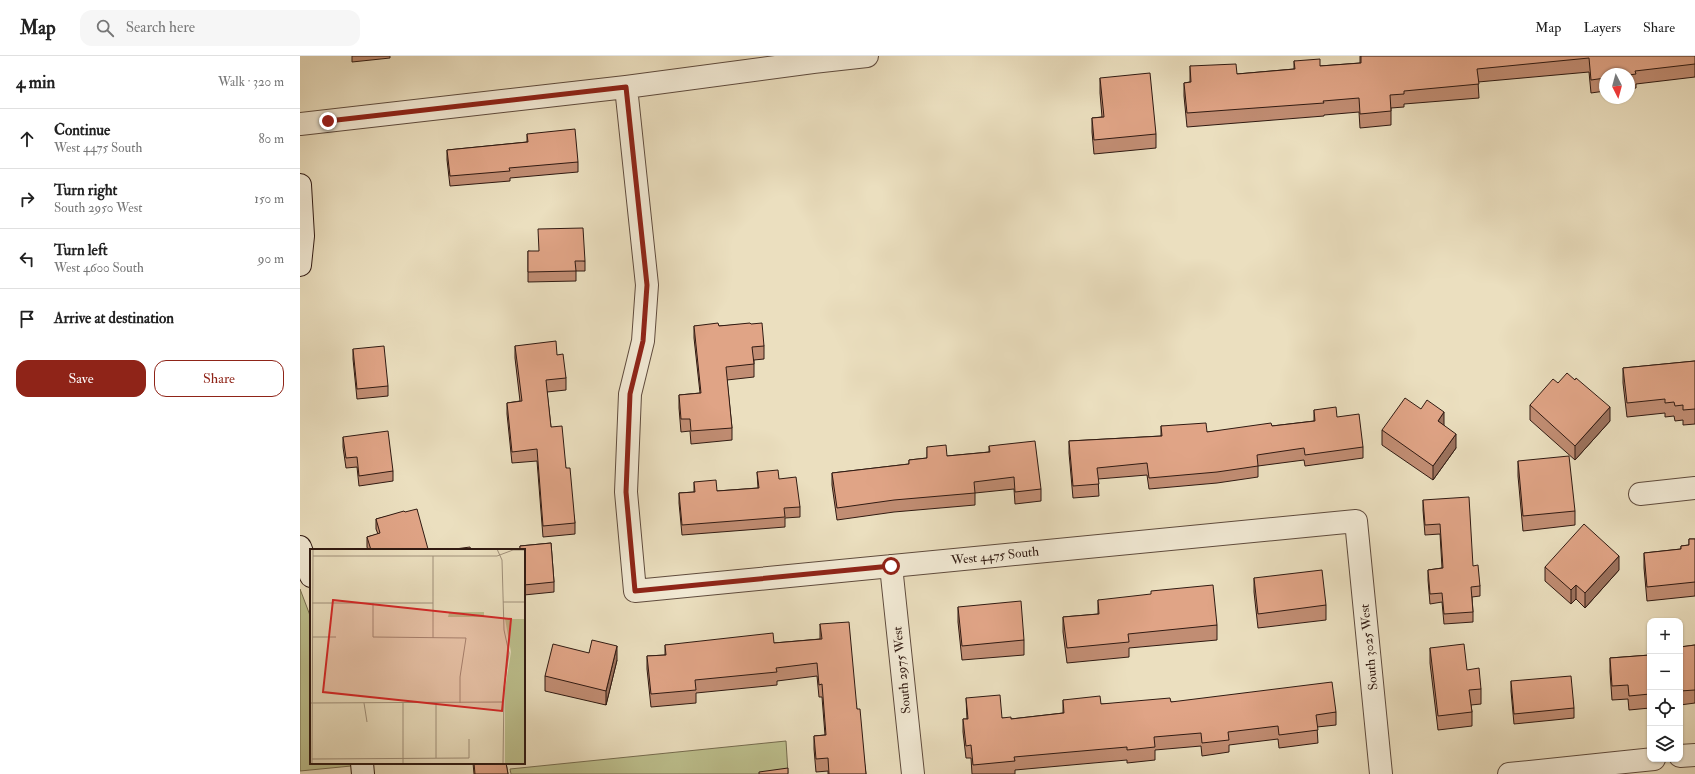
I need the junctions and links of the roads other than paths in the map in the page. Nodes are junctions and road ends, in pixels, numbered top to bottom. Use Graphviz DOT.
graph roads {
  1 [pos="867,56"];
  2 [pos="812,59"];
  3 [pos="626,87"];
  4 [pos="300,124"];
  5 [pos="300,184"];
  6 [pos="300,265"];
  7 [pos="1695,488"];
  8 [pos="1640,494"];
  9 [pos="1356,520"];
  10 [pos="300,547"];
  11 [pos="891,566"];
  12 [pos="310,573"];
  13 [pos="1695,755"];
  14 [pos="1683,756"];
  15 [pos="1647,760"];
  16 [pos="362,764"];
  17 [pos="363,774"];
  18 [pos="913,774"];
  19 [pos="1381,774"];
  20 [pos="1509,774"];
  1 -- 2 [label="street"];
  2 -- 3 [label="street"];
  3 -- 4 [label="street"];
  3 -- 11 [label="street, West 4475 South"];
  5 -- 6 [label="street"];
  7 -- 8 [label="street"];
  9 -- 11 [label="street, West 4475 South"];
  9 -- 19 [label="street, South 3025 West"];
  10 -- 12 [label="street"];
  11 -- 18 [label="street, South 2975 West"];
  13 -- 14 [label="street"];
  15 -- 20 [label="street"];
  16 -- 17 [label="street"];
}
